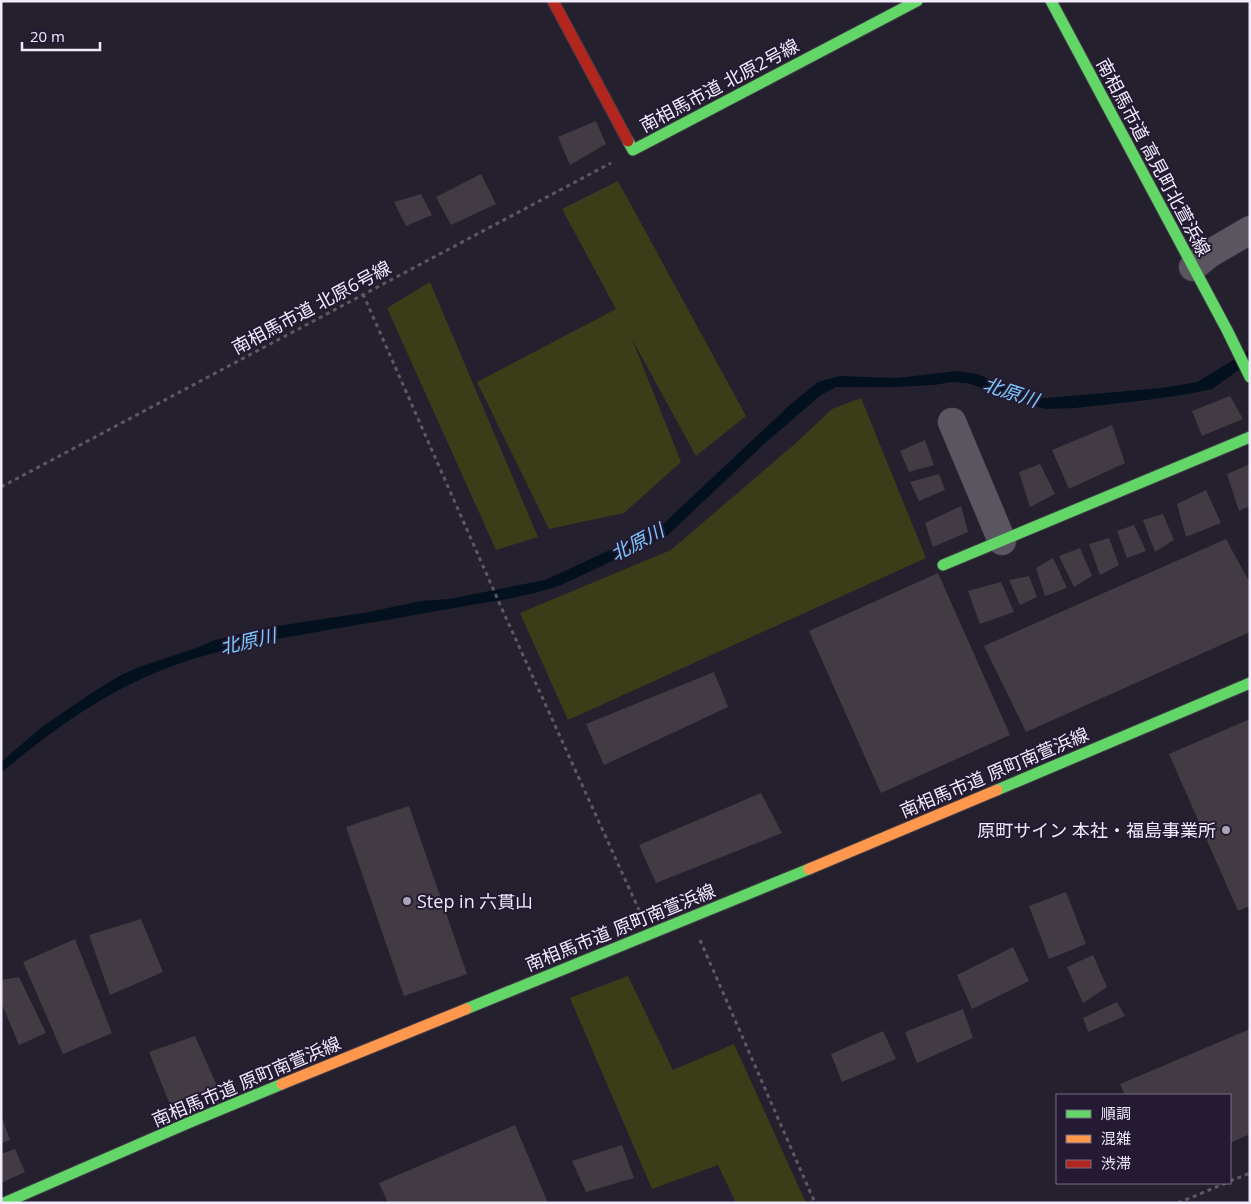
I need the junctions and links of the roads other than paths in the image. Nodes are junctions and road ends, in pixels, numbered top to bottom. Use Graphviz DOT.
graph roads {
  1 [pos="553,1"];
  2 [pos="917,1"];
  3 [pos="1051,1"];
  4 [pos="1250,230"];
  5 [pos="1193,268"];
  6 [pos="1249,376"];
  7 [pos="952,422"];
  8 [pos="1250,437"];
  9 [pos="1002,541"];
  10 [pos="943,564"];
  11 [pos="1250,683"];
  12 [pos="4,1203"];
  1 -- 2 [label="street, 南相馬市道 北原2号線"];
  3 -- 5 [label="street, 南相馬市道 高見町北萱浜線"];
  4 -- 5 [label="street"];
  5 -- 6 [label="street, 南相馬市道 高見町北萱浜線"];
  7 -- 9 [label="street"];
  8 -- 9 [label="street"];
  9 -- 10 [label="street"];
  11 -- 12 [label="street, 南相馬市道 原町南萱浜線"];
}
